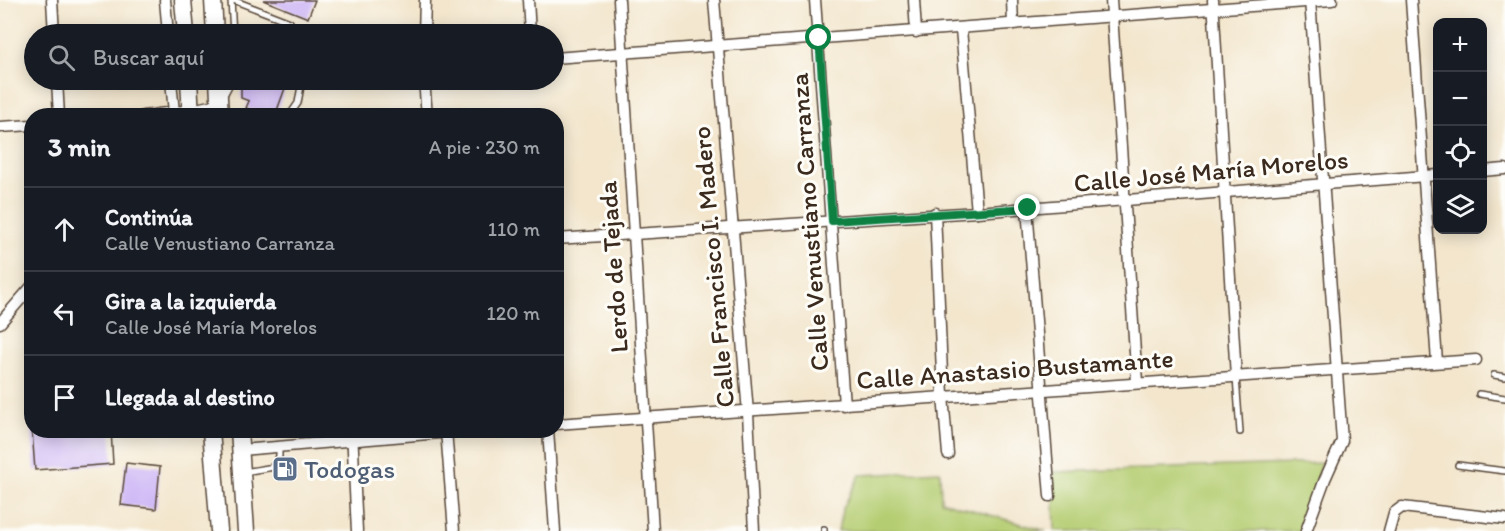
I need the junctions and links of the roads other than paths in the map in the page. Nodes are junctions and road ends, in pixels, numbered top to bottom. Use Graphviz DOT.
graph roads {
  1 [pos="52,0"];
  2 [pos="165,0"];
  3 [pos="183,0"];
  4 [pos="213,0"];
  5 [pos="232,0"];
  6 [pos="425,0"];
  7 [pos="528,0"];
  8 [pos="619,0"];
  9 [pos="714,0"];
  10 [pos="815,0"];
  11 [pos="914,0"];
  12 [pos="1012,0"];
  13 [pos="1111,0"];
  14 [pos="1332,0"];
  15 [pos="1411,0"];
  16 [pos="1310,1"];
  17 [pos="1213,5"];
  18 [pos="1112,16"];
  19 [pos="53,24"];
  20 [pos="167,24"];
  21 [pos="185,24"];
  22 [pos="214,24"];
  23 [pos="233,24"];
  24 [pos="291,24"];
  25 [pos="424,24"];
  26 [pos="529,24"];
  27 [pos="1013,24"];
  28 [pos="961,28"];
  29 [pos="916,32"];
  30 [pos="819,38"];
  31 [pos="718,46"];
  32 [pos="622,54"];
  33 [pos="564,57"];
  34 [pos="58,90"];
  35 [pos="172,90"];
  36 [pos="190,90"];
  37 [pos="219,90"];
  38 [pos="228,90"];
  39 [pos="300,90"];
  40 [pos="425,90"];
  41 [pos="59,108"];
  42 [pos="174,108"];
  43 [pos="191,108"];
  44 [pos="220,108"];
  45 [pos="221,108"];
  46 [pos="295,108"];
  47 [pos="426,108"];
  48 [pos="24,126"];
  49 [pos="0,127"];
  50 [pos="1505,169"];
  51 [pos="1487,171"];
  52 [pos="1433,175"];
  53 [pos="1424,176"];
  54 [pos="1324,185"];
  55 [pos="1227,193"];
  56 [pos="1127,200"];
  57 [pos="1028,208"];
  58 [pos="977,212"];
  59 [pos="935,213"];
  60 [pos="832,221"];
  61 [pos="731,227"];
  62 [pos="633,232"];
  63 [pos="564,238"];
  64 [pos="24,295"];
  65 [pos="0,323"];
  66 [pos="1476,360"];
  67 [pos="1437,362"];
  68 [pos="1338,369"];
  69 [pos="1494,375"];
  70 [pos="1236,376"];
  71 [pos="1505,377"];
  72 [pos="1137,382"];
  73 [pos="1043,389"];
  74 [pos="1479,394"];
  75 [pos="943,396"];
  76 [pos="1505,398"];
  77 [pos="844,405"];
  78 [pos="748,413"];
  79 [pos="645,419"];
  80 [pos="564,424"];
  81 [pos="1240,432"];
  82 [pos="212,438"];
  83 [pos="240,438"];
  84 [pos="334,438"];
  85 [pos="352,438"];
  86 [pos="446,438"];
  87 [pos="549,438"];
  88 [pos="279,447"];
  89 [pos="241,450"];
  90 [pos="948,454"];
  91 [pos="1458,465"];
  92 [pos="1505,471"];
  93 [pos="242,472"];
  94 [pos="1050,496"];
  95 [pos="1505,519"];
  96 [pos="219,531"];
  97 [pos="246,531"];
  98 [pos="357,531"];
  99 [pos="454,531"];
  100 [pos="555,531"];
  101 [pos="652,531"];
  102 [pos="754,531"];
  103 [pos="1306,531"];
  104 [pos="1389,531"];
  1 -- 19 [label="street"];
  2 -- 20 [label="street"];
  3 -- 21 [label="main road"];
  4 -- 22 [label="main road"];
  5 -- 23 [label="lane"];
  5 -- 24 [label="lane"];
  6 -- 25 [label="street"];
  7 -- 26 [label="street"];
  8 -- 32 [label="street, Lerdo de Tejada"];
  9 -- 31 [label="street, Calle Francisco I. Madero"];
  10 -- 30 [label="street, Calle Venustiano Carranza"];
  11 -- 29 [label="street"];
  12 -- 27 [label="street"];
  13 -- 18 [label="street"];
  14 -- 16 [label="street"];
  15 -- 53 [label="street"];
  16 -- 17 [label="street"];
  16 -- 54 [label="street"];
  17 -- 18 [label="street"];
  17 -- 55 [label="street"];
  18 -- 27 [label="street"];
  18 -- 56 [label="street"];
  27 -- 28 [label="street"];
  28 -- 29 [label="street"];
  28 -- 58 [label="street"];
  29 -- 30 [label="street"];
  30 -- 31 [label="street"];
  30 -- 60 [label="street, Calle Venustiano Carranza"];
  31 -- 32 [label="street"];
  31 -- 61 [label="street, Calle Francisco I. Madero"];
  32 -- 33 [label="street"];
  32 -- 62 [label="street, Lerdo de Tejada"];
  34 -- 41 [label="street"];
  35 -- 42 [label="street"];
  36 -- 43 [label="main road"];
  37 -- 44 [label="main road"];
  38 -- 45 [label="lane"];
  39 -- 46 [label="lane"];
  40 -- 47 [label="street"];
  48 -- 49 [label="street"];
  50 -- 51 [label="street"];
  52 -- 53 [label="street, Calle José María Morelos"];
  53 -- 54 [label="street, Calle José María Morelos"];
  53 -- 67 [label="street"];
  54 -- 55 [label="street, Calle José María Morelos"];
  54 -- 68 [label="street"];
  55 -- 56 [label="street, Calle José María Morelos"];
  55 -- 70 [label="street"];
  56 -- 57 [label="street, Calle José María Morelos"];
  56 -- 72 [label="street"];
  57 -- 58 [label="street, Calle José María Morelos"];
  57 -- 73 [label="street"];
  58 -- 59 [label="street, Calle José María Morelos"];
  59 -- 60 [label="street, Calle José María Morelos"];
  59 -- 75 [label="street"];
  60 -- 61 [label="street, Calle José María Morelos"];
  60 -- 77 [label="street, Calle Venustiano Carranza"];
  61 -- 62 [label="street, Calle José María Morelos"];
  61 -- 78 [label="street, Calle Francisco I. Madero"];
  62 -- 63 [label="street, Calle José María Morelos"];
  62 -- 79 [label="street, Lerdo de Tejada"];
  64 -- 65 [label="street"];
  66 -- 67 [label="street, Calle Anastasio Bustamante"];
  67 -- 68 [label="street, Calle Anastasio Bustamante"];
  68 -- 70 [label="street, Calle Anastasio Bustamante"];
  68 -- 103 [label="street"];
  69 -- 71 [label="lane"];
  70 -- 72 [label="street, Calle Anastasio Bustamante"];
  70 -- 81 [label="lane"];
  72 -- 73 [label="street, Calle Anastasio Bustamante"];
  73 -- 75 [label="street, Calle Anastasio Bustamante"];
  73 -- 94 [label="street"];
  74 -- 76 [label="lane"];
  75 -- 77 [label="street, Calle Anastasio Bustamante"];
  75 -- 90 [label="street"];
  77 -- 78 [label="street, Calle Anastasio Bustamante"];
  78 -- 79 [label="street, Calle Anastasio Bustamante"];
  78 -- 102 [label="street, Calle Francisco I. Madero"];
  79 -- 80 [label="street, Calle Anastasio Bustamante"];
  79 -- 101 [label="street, Lerdo de Tejada"];
  82 -- 96 [label="main road"];
  83 -- 89 [label="main road"];
  84 -- 88 [label="street"];
  85 -- 98 [label="street"];
  86 -- 99 [label="street"];
  87 -- 100 [label="street"];
  88 -- 89 [label="street"];
  88 -- 93 [label="lane"];
  89 -- 93 [label="main road"];
  91 -- 92 [label="lane"];
  93 -- 97 [label="main road"];
  95 -- 104 [label="street"];
}
